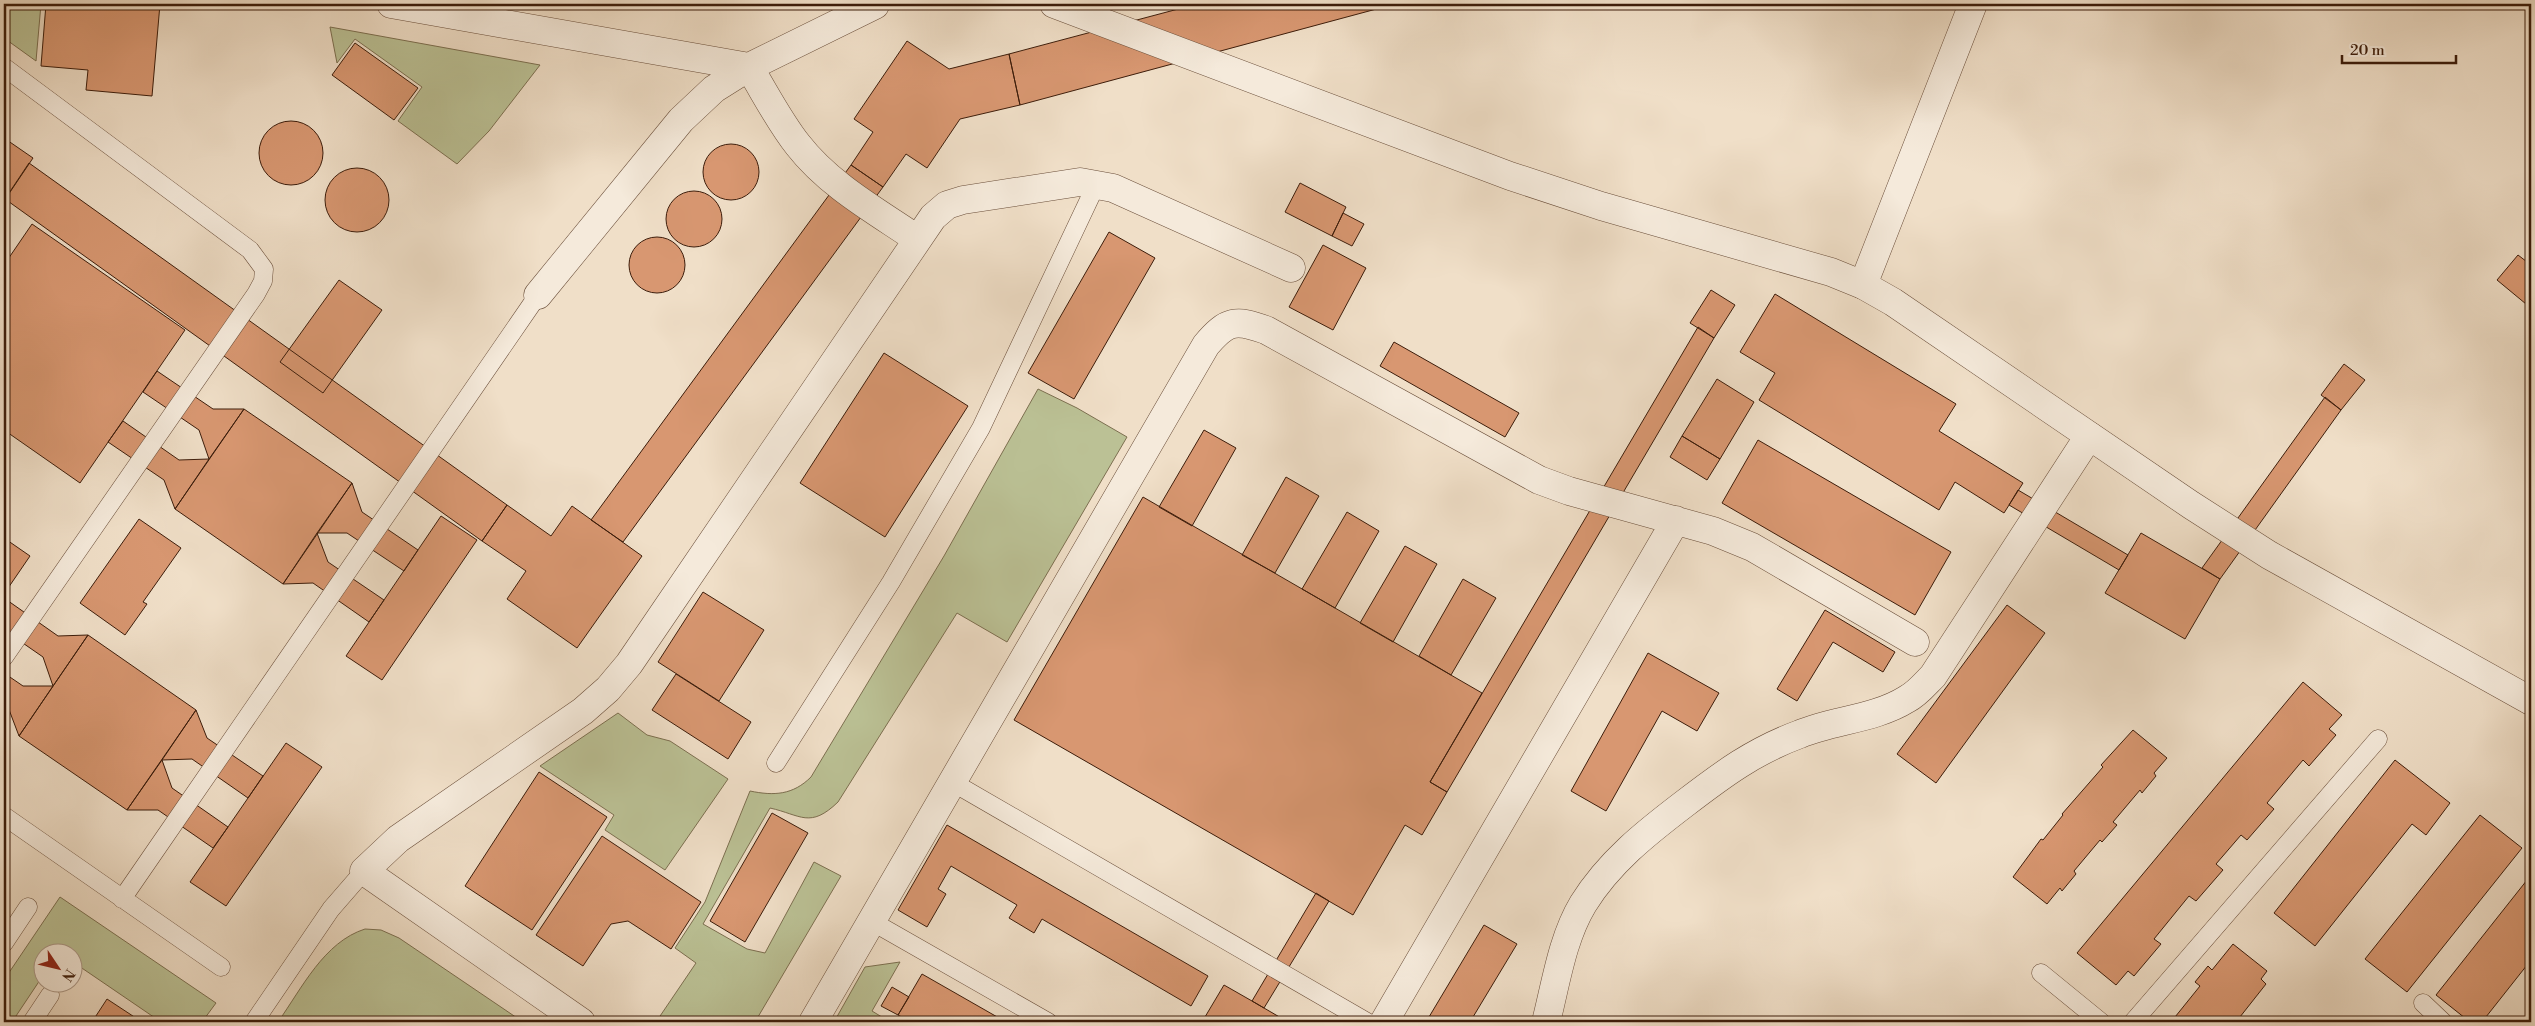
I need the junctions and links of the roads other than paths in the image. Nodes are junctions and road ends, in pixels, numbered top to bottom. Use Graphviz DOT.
graph roads {
  1 [pos="391,4"];
  2 [pos="1054,4"];
  3 [pos="1973,4"];
  4 [pos="875,5"];
  5 [pos="4,67"];
  6 [pos="749,67"];
  7 [pos="1096,185"];
  8 [pos="917,240"];
  9 [pos="1291,268"];
  10 [pos="1863,285"];
  11 [pos="538,296"];
  12 [pos="2089,436"];
  13 [pos="1676,520"];
  14 [pos="1915,642"];
  15 [pos="4,657"];
  16 [pos="2531,701"];
  17 [pos="2378,739"];
  18 [pos="776,763"];
  19 [pos="952,782"];
  20 [pos="4,816"];
  21 [pos="364,871"];
  22 [pos="122,899"];
  23 [pos="28,908"];
  24 [pos="871,921"];
  25 [pos="4,943"];
  26 [pos="221,967"];
  27 [pos="2042,974"];
  28 [pos="50,995"];
  29 [pos="2423,1003"];
  30 [pos="32,1022"];
  31 [pos="254,1022"];
  32 [pos="581,1022"];
  33 [pos="812,1022"];
  34 [pos="1048,1022"];
  35 [pos="1367,1022"];
  36 [pos="1384,1022"];
  37 [pos="1546,1022"];
  38 [pos="2101,1022"];
  39 [pos="2133,1022"];
  40 [pos="2443,1022"];
  1 -- 6 [label="street"];
  2 -- 10 [label="street"];
  3 -- 10 [label="street"];
  4 -- 6 [label="street"];
  5 -- 15 [label="lane"];
  6 -- 8 [label="street"];
  6 -- 11 [label="street"];
  7 -- 8 [label="street"];
  7 -- 9 [label="street"];
  7 -- 18 [label="lane"];
  8 -- 21 [label="street"];
  10 -- 12 [label="street"];
  11 -- 22 [label="lane"];
  12 -- 16 [label="street"];
  12 -- 37 [label="street"];
  13 -- 14 [label="street"];
  13 -- 19 [label="street"];
  13 -- 36 [label="street"];
  17 -- 39 [label="lane"];
  19 -- 24 [label="street"];
  19 -- 35 [label="lane"];
  20 -- 22 [label="lane"];
  21 -- 31 [label="lane"];
  21 -- 32 [label="street"];
  22 -- 26 [label="lane"];
  23 -- 25 [label="lane"];
  24 -- 33 [label="street"];
  24 -- 34 [label="lane"];
  27 -- 38 [label="lane"];
  28 -- 30 [label="lane"];
  29 -- 40 [label="lane"];
}
